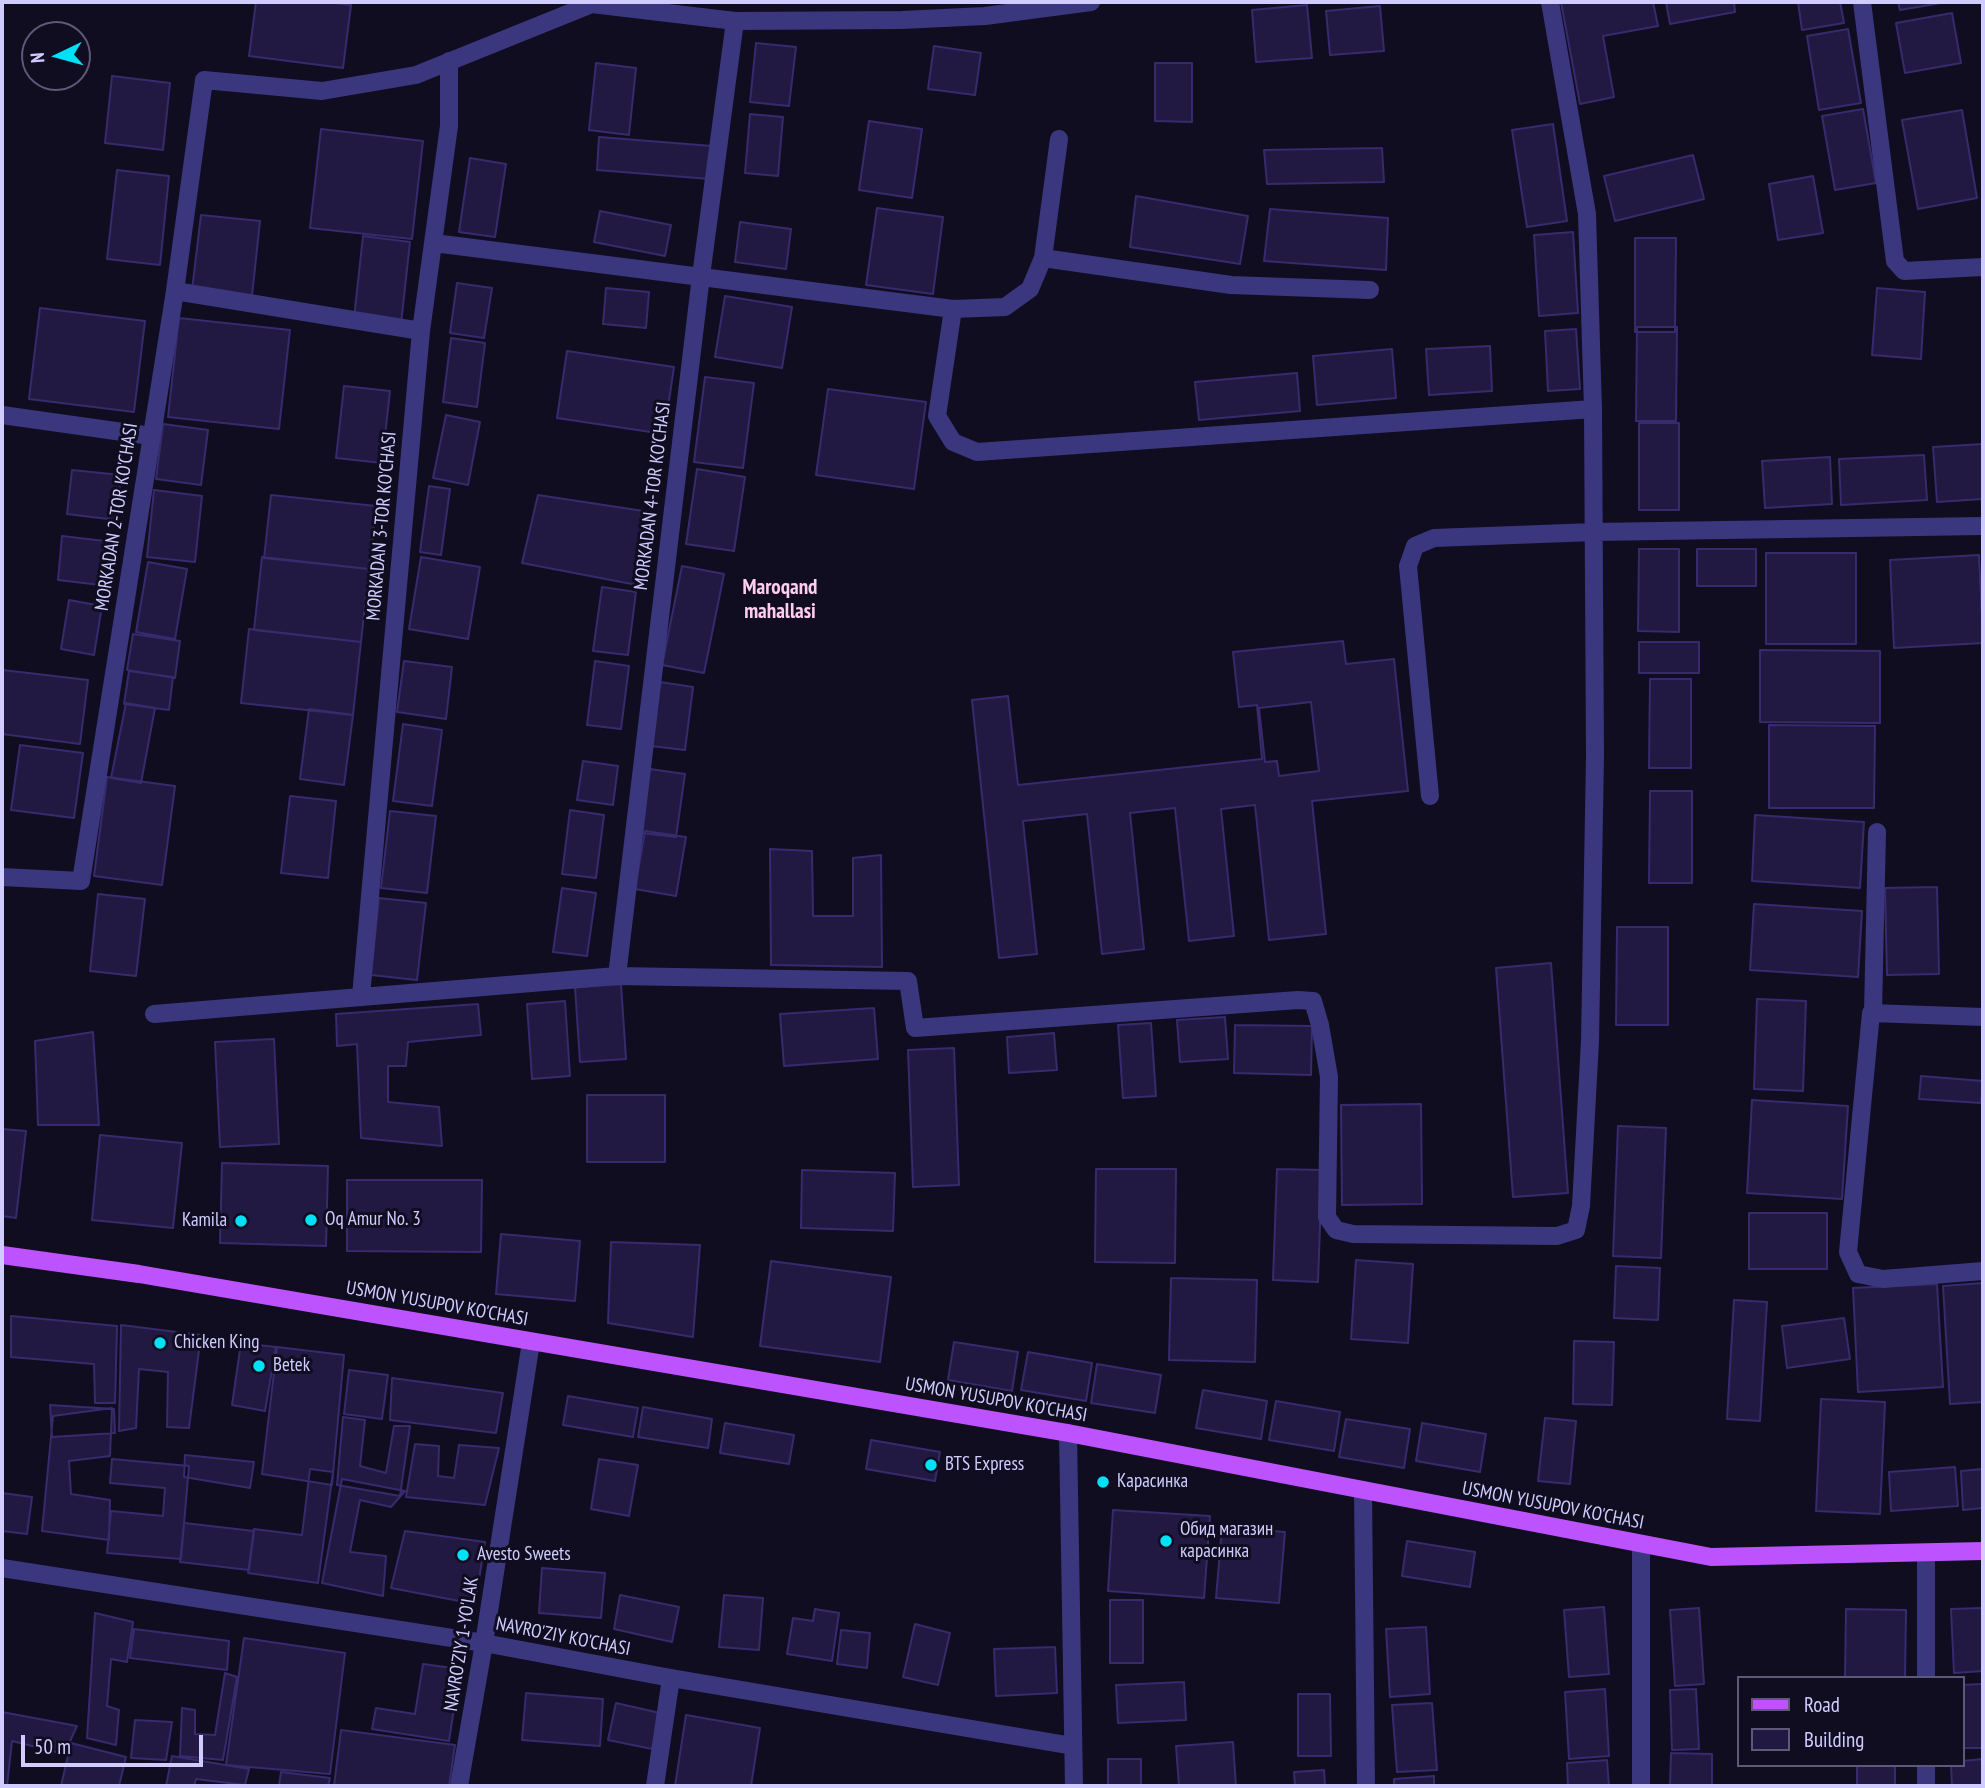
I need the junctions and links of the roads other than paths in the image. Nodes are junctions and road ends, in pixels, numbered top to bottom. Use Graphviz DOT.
graph roads {
  1 [pos="1091,2"];
  2 [pos="1550,2"];
  3 [pos="1862,2"];
  4 [pos="735,21"];
  5 [pos="449,61"];
  6 [pos="1059,139"];
  7 [pos="434,243"];
  8 [pos="1043,258"];
  9 [pos="1983,267"];
  10 [pos="701,276"];
  11 [pos="1370,290"];
  12 [pos="175,291"];
  13 [pos="953,309"];
  14 [pos="421,331"];
  15 [pos="1593,409"];
  16 [pos="2,415"];
  17 [pos="151,436"];
  18 [pos="1983,526"];
  19 [pos="1594,532"];
  20 [pos="1430,796"];
  21 [pos="1877,832"];
  22 [pos="2,877"];
  23 [pos="617,976"];
  24 [pos="361,996"];
  25 [pos="1873,1013"];
  26 [pos="153,1014"];
  27 [pos="1983,1017"];
  28 [pos="2,1255"];
  29 [pos="1983,1271"];
  30 [pos="531,1342"];
  31 [pos="1068,1433"];
  32 [pos="1363,1490"];
  33 [pos="1641,1544"];
  34 [pos="1983,1551"];
  35 [pos="1926,1554"];
  36 [pos="2,1569"];
  37 [pos="484,1643"];
  38 [pos="1926,1676"];
  39 [pos="671,1678"];
  40 [pos="1073,1746"];
  41 [pos="1926,1767"];
  42 [pos="459,1786"];
  43 [pos="654,1786"];
  44 [pos="1073,1786"];
  45 [pos="1366,1786"];
  46 [pos="1641,1786"];
  47 [pos="1926,1786"];
  1 -- 4 [label="street"];
  2 -- 15 [label="street"];
  3 -- 9 [label="street"];
  4 -- 5 [label="street"];
  4 -- 10 [label="street, MORKADAN 4-TOR KO'CHASI"];
  5 -- 7 [label="street, MORKADAN 3-TOR KO'CHASI"];
  5 -- 12 [label="street, MORKADAN 2-TOR KO'CHASI"];
  6 -- 8 [label="street"];
  7 -- 10 [label="street"];
  7 -- 14 [label="street, MORKADAN 3-TOR KO'CHASI"];
  8 -- 11 [label="street"];
  8 -- 13 [label="street"];
  10 -- 13 [label="street"];
  10 -- 23 [label="street, MORKADAN 4-TOR KO'CHASI"];
  12 -- 14 [label="street"];
  12 -- 17 [label="street, MORKADAN 2-TOR KO'CHASI"];
  13 -- 15 [label="street"];
  14 -- 24 [label="street, MORKADAN 3-TOR KO'CHASI"];
  15 -- 19 [label="street"];
  16 -- 17 [label="street"];
  17 -- 22 [label="street, MORKADAN 2-TOR KO'CHASI"];
  18 -- 19 [label="street"];
  19 -- 20 [label="street"];
  19 -- 23 [label="street"];
  21 -- 25 [label="street"];
  23 -- 24 [label="street"];
  24 -- 26 [label="street"];
  25 -- 27 [label="street"];
  25 -- 29 [label="street"];
  28 -- 30 [label="main road, USMON YUSUPOV KO'CHASI"];
  30 -- 31 [label="main road, USMON YUSUPOV KO'CHASI"];
  30 -- 37 [label="street, NAVRO'ZIY 1-YO'LAK"];
  31 -- 32 [label="main road, USMON YUSUPOV KO'CHASI"];
  31 -- 40 [label="street"];
  32 -- 33 [label="main road, USMON YUSUPOV KO'CHASI"];
  32 -- 45 [label="street"];
  33 -- 35 [label="main road, USMON YUSUPOV KO'CHASI"];
  33 -- 46 [label="street"];
  34 -- 35 [label="main road, USMON YUSUPOV KO'CHASI"];
  35 -- 38 [label="street"];
  36 -- 37 [label="street, NAVRO'ZIY KO'CHASI"];
  37 -- 39 [label="street, NAVRO'ZIY KO'CHASI"];
  37 -- 42 [label="street, NAVRO'ZIY 1-YO'LAK"];
  39 -- 40 [label="street, NAVRO'ZIY KO'CHASI"];
  39 -- 43 [label="street"];
  40 -- 44 [label="street"];
  41 -- 47 [label="street"];
}
